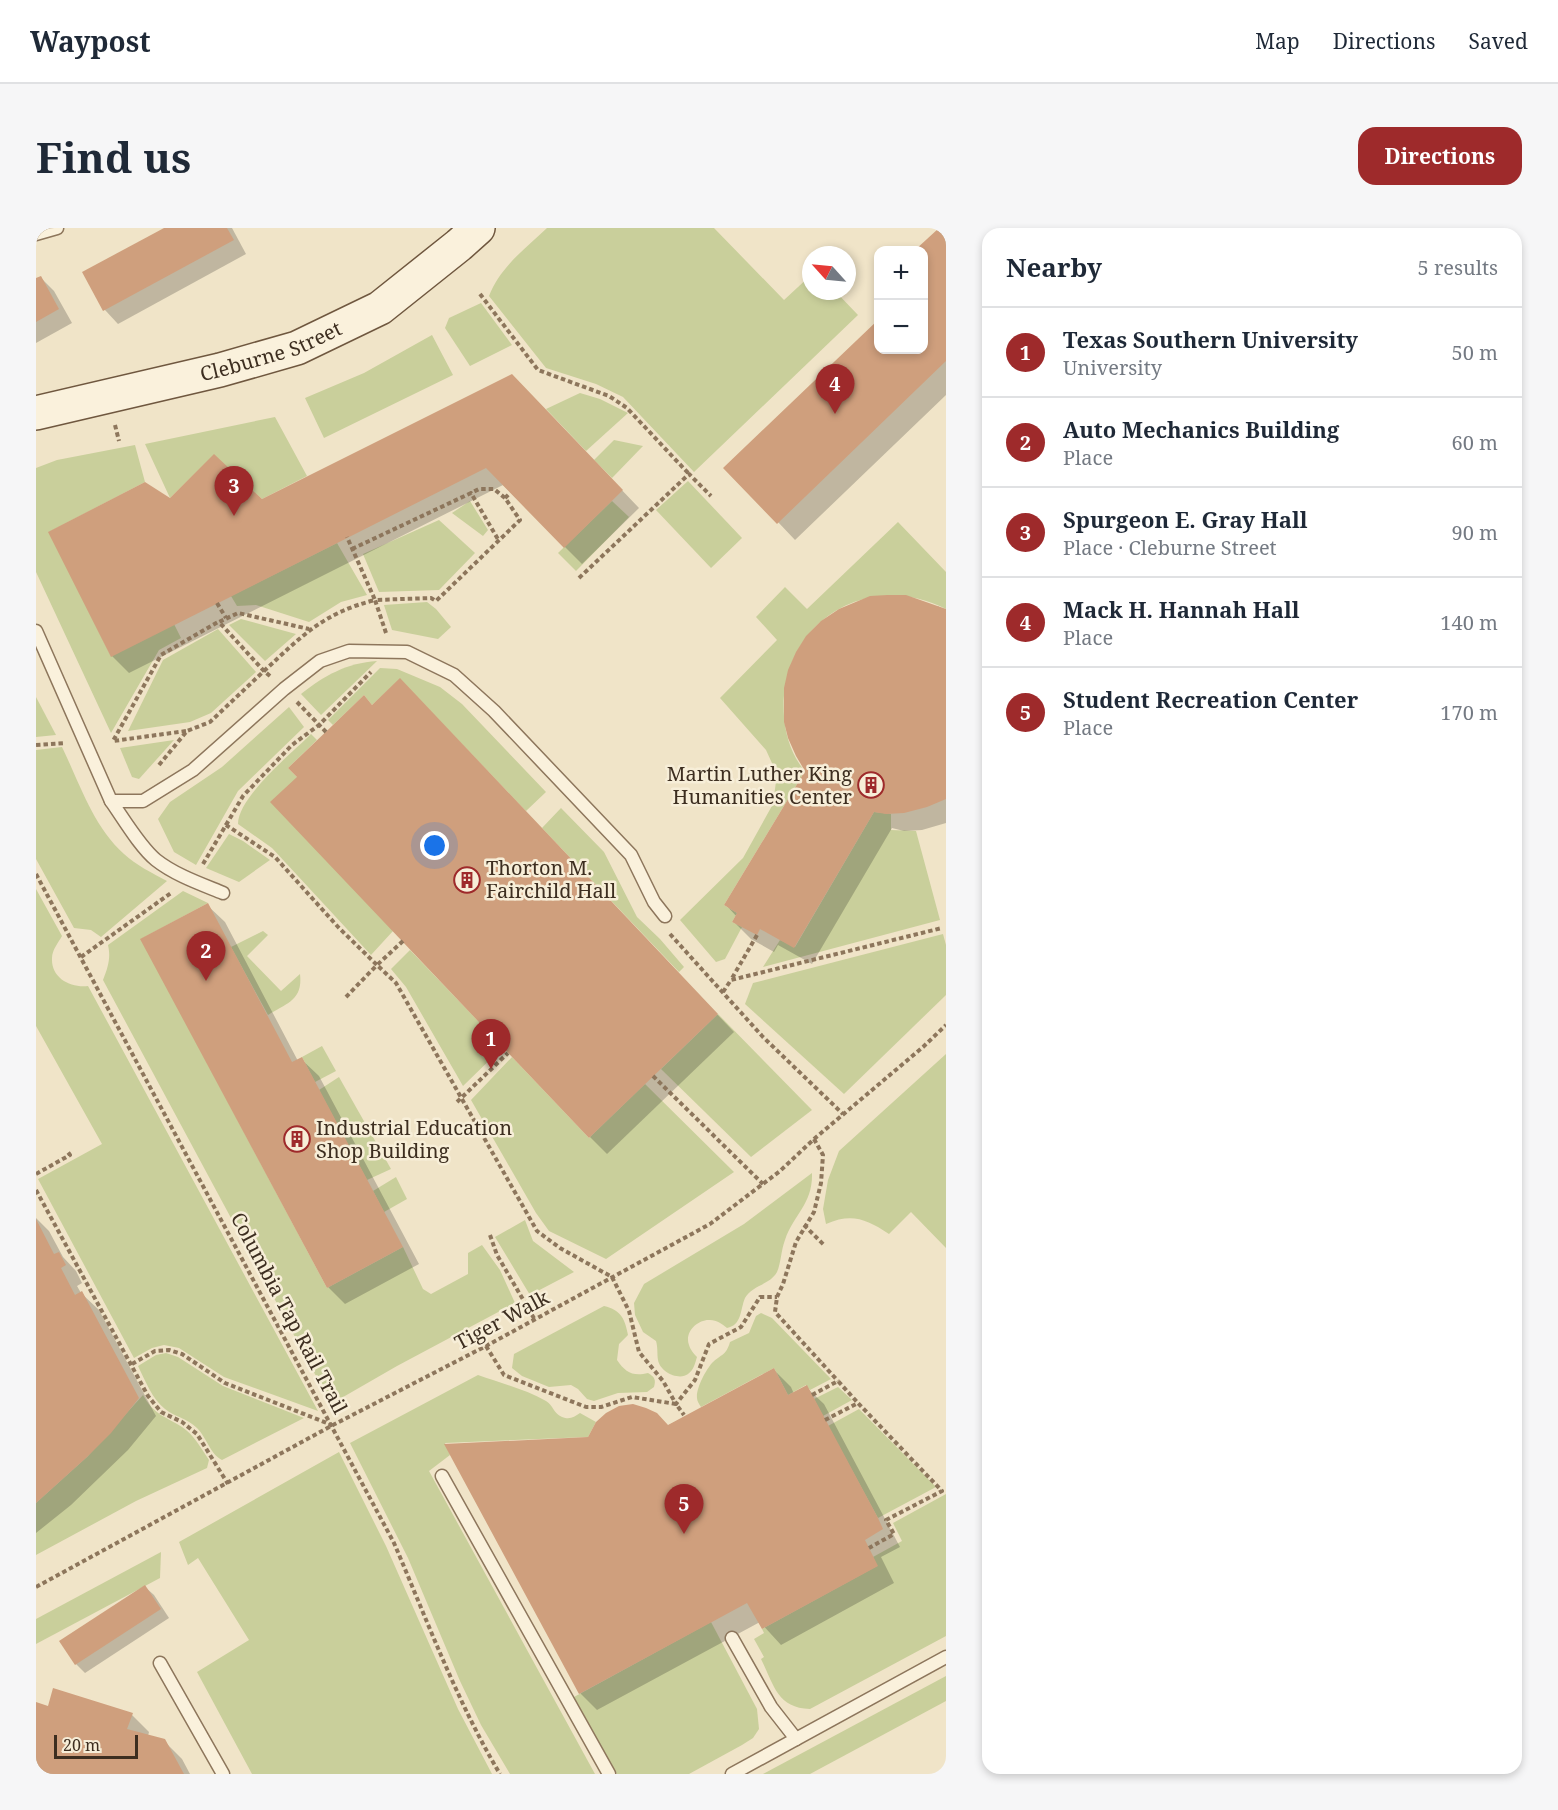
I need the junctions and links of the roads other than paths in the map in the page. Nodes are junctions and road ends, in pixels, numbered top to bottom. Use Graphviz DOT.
graph roads {
  1 [pos="57,228"];
  2 [pos="478,228"];
  3 [pos="36,234"];
  4 [pos="36,414"];
  5 [pos="36,631"];
  6 [pos="111,801"];
  7 [pos="223,893"];
  8 [pos="665,916"];
  9 [pos="442,1476"];
  10 [pos="732,1638"];
  11 [pos="946,1657"];
  12 [pos="160,1663"];
  13 [pos="796,1739"];
  14 [pos="223,1774"];
  15 [pos="609,1774"];
  16 [pos="732,1774"];
  1 -- 3 [label="lane"];
  2 -- 4 [label="main road, Cleburne Street"];
  5 -- 6 [label="lane"];
  6 -- 7 [label="lane"];
  6 -- 8 [label="lane"];
  9 -- 15 [label="lane"];
  10 -- 13 [label="lane"];
  11 -- 13 [label="lane"];
  12 -- 14 [label="lane"];
  13 -- 16 [label="lane"];
}
